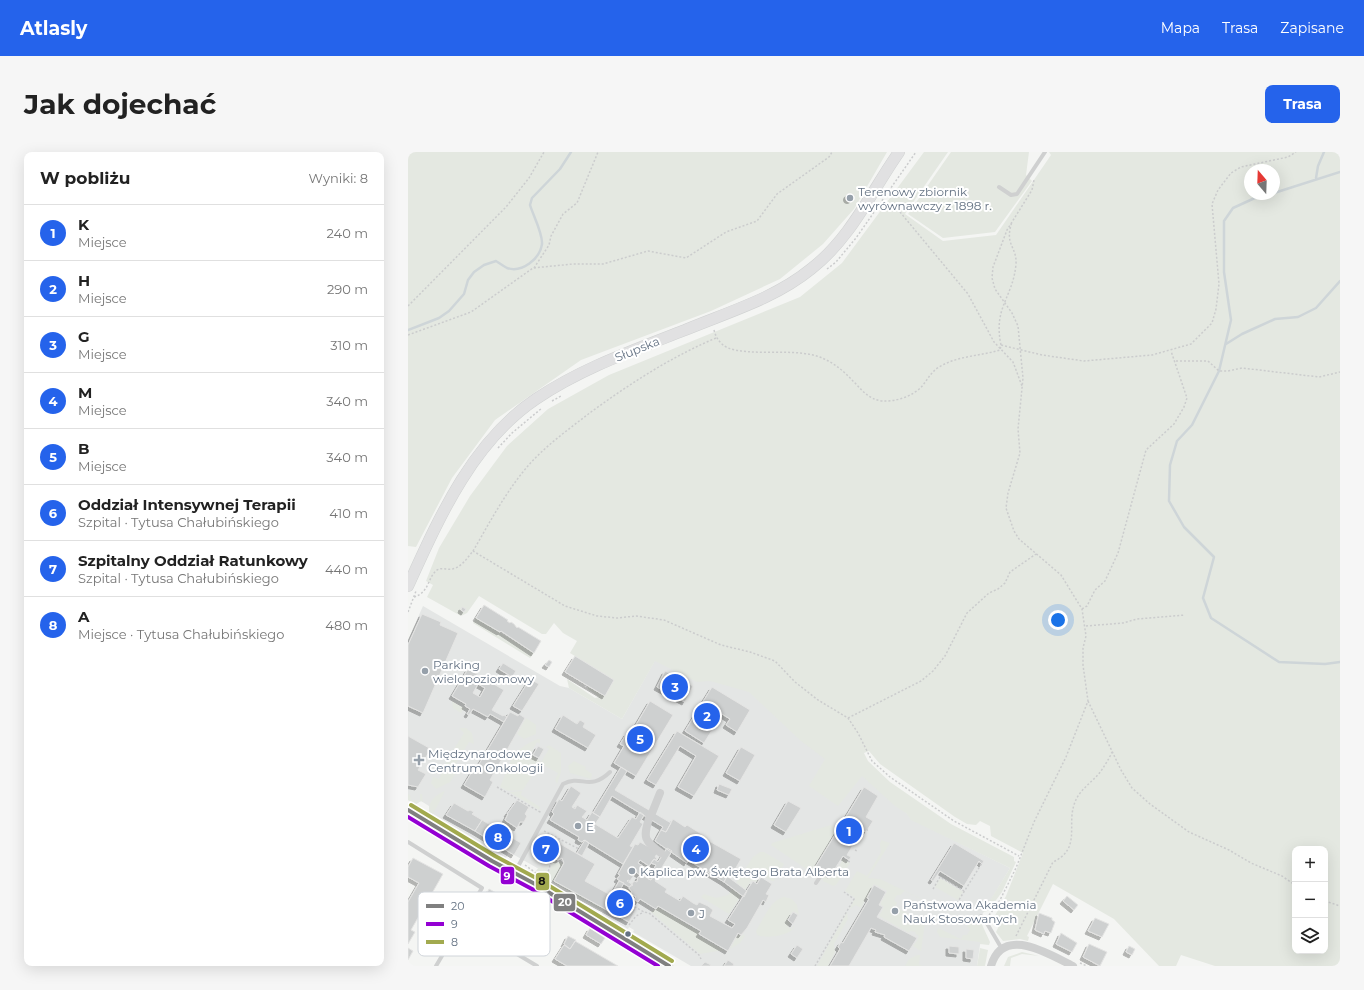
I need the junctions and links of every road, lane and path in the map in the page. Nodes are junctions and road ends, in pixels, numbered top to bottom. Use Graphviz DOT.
graph roads {
  1 [pos="544,152"];
  2 [pos="598,152"];
  3 [pos="832,152"];
  4 [pos="899,152"];
  5 [pos="916,152"];
  6 [pos="1045,152"];
  7 [pos="1296,152"];
  8 [pos="1028,177"];
  9 [pos="999,187"];
  10 [pos="900,212"];
  11 [pos="1014,217"];
  12 [pos="533,268"];
  13 [pos="824,271"];
  14 [pos="1004,303"];
  15 [pos="408,306"];
  16 [pos="714,328"];
  17 [pos="408,335"];
  18 [pos="716,338"];
  19 [pos="1001,345"];
  20 [pos="1021,349"];
  21 [pos="1000,350"];
  22 [pos="1171,351"];
  23 [pos="1176,361"];
  24 [pos="1340,372"];
  25 [pos="1023,390"];
  26 [pos="562,395"];
  27 [pos="549,403"];
  28 [pos="543,407"];
  29 [pos="497,449"];
  30 [pos="473,551"];
  31 [pos="1036,554"];
  32 [pos="411,585"];
  33 [pos="414,597"];
  34 [pos="1082,609"];
  35 [pos="408,612"];
  36 [pos="1185,615"];
  37 [pos="1085,626"];
  38 [pos="1088,702"];
  39 [pos="848,718"];
  40 [pos="1112,752"];
  41 [pos="610,772"];
  42 [pos="497,787"];
  43 [pos="660,793"];
  44 [pos="408,810"];
  45 [pos="536,818"];
  46 [pos="544,830"];
  47 [pos="408,842"];
  48 [pos="579,849"];
  49 [pos="661,853"];
  50 [pos="1019,856"];
  51 [pos="562,860"];
  52 [pos="520,862"];
  53 [pos="982,863"];
  54 [pos="824,871"];
  55 [pos="515,872"];
  56 [pos="536,873"];
  57 [pos="546,879"];
  58 [pos="816,883"];
  59 [pos="1292,883"];
  60 [pos="933,889"];
  61 [pos="480,892"];
  62 [pos="548,892"];
  63 [pos="844,892"];
  64 [pos="964,892"];
  65 [pos="550,893"];
  66 [pos="624,900"];
  67 [pos="1328,902"];
  68 [pos="958,903"];
  69 [pos="1340,906"];
  70 [pos="644,912"];
  71 [pos="981,916"];
  72 [pos="985,920"];
  73 [pos="630,925"];
  74 [pos="1015,944"];
  75 [pos="1002,950"];
  76 [pos="442,956"];
  77 [pos="520,956"];
  78 [pos="701,959"];
  79 [pos="436,966"];
  80 [pos="537,966"];
  81 [pos="669,966"];
  82 [pos="815,966"];
  83 [pos="991,966"];
  84 [pos="1073,966"];
  1 -- 15 [label="path"];
  2 -- 12 [label="path"];
  3 -- 12 [label="path"];
  4 -- 32 [label="street, Słupska"];
  5 -- 13 [label="path"];
  6 -- 8 [label="lane"];
  7 -- 22 [label="path"];
  8 -- 9 [label="lane"];
  8 -- 11 [label="path"];
  10 -- 21 [label="path"];
  11 -- 14 [label="path"];
  11 -- 14 [label="path"];
  12 -- 17 [label="path"];
  14 -- 19 [label="path"];
  14 -- 20 [label="path"];
  16 -- 18 [label="path"];
  18 -- 21 [label="path"];
  18 -- 30 [label="path"];
  19 -- 20 [label="path"];
  19 -- 21 [label="path"];
  20 -- 22 [label="path"];
  20 -- 25 [label="path"];
  21 -- 25 [label="path"];
  22 -- 23 [label="path"];
  23 -- 24 [label="path"];
  23 -- 34 [label="path"];
  25 -- 31 [label="path"];
  26 -- 27 [label="path"];
  28 -- 29 [label="path"];
  30 -- 33 [label="path"];
  30 -- 39 [label="path"];
  31 -- 34 [label="path"];
  31 -- 39 [label="path"];
  32 -- 33 [label="path"];
  33 -- 35 [label="path"];
  34 -- 37 [label="path"];
  36 -- 37 [label="path"];
  37 -- 38 [label="path"];
  38 -- 40 [label="path"];
  38 -- 50 [label="path"];
  39 -- 50 [label="path"];
  40 -- 59 [label="path"];
  40 -- 74 [label="path"];
  41 -- 52 [label="lane"];
  42 -- 45 [label="path"];
  43 -- 49 [label="street"];
  44 -- 55 [label="street"];
  46 -- 48 [label="path"];
  47 -- 61 [label="lane"];
  50 -- 72 [label="path"];
  51 -- 57 [label="path"];
  52 -- 55 [label="lane"];
  52 -- 56 [label="path"];
  53 -- 64 [label="path"];
  54 -- 58 [label="lane"];
  55 -- 62 [label="street"];
  60 -- 64 [label="path"];
  63 -- 82 [label="path"];
  64 -- 68 [label="path"];
  65 -- 81 [label="street"];
  66 -- 70 [label="path"];
  67 -- 69 [label="path"];
  70 -- 73 [label="path"];
  70 -- 78 [label="path"];
  71 -- 72 [label="lane"];
  72 -- 75 [label="lane"];
  74 -- 75 [label="street"];
  74 -- 84 [label="street"];
  75 -- 83 [label="street"];
  76 -- 79 [label="lane"];
  77 -- 80 [label="lane"];
}
